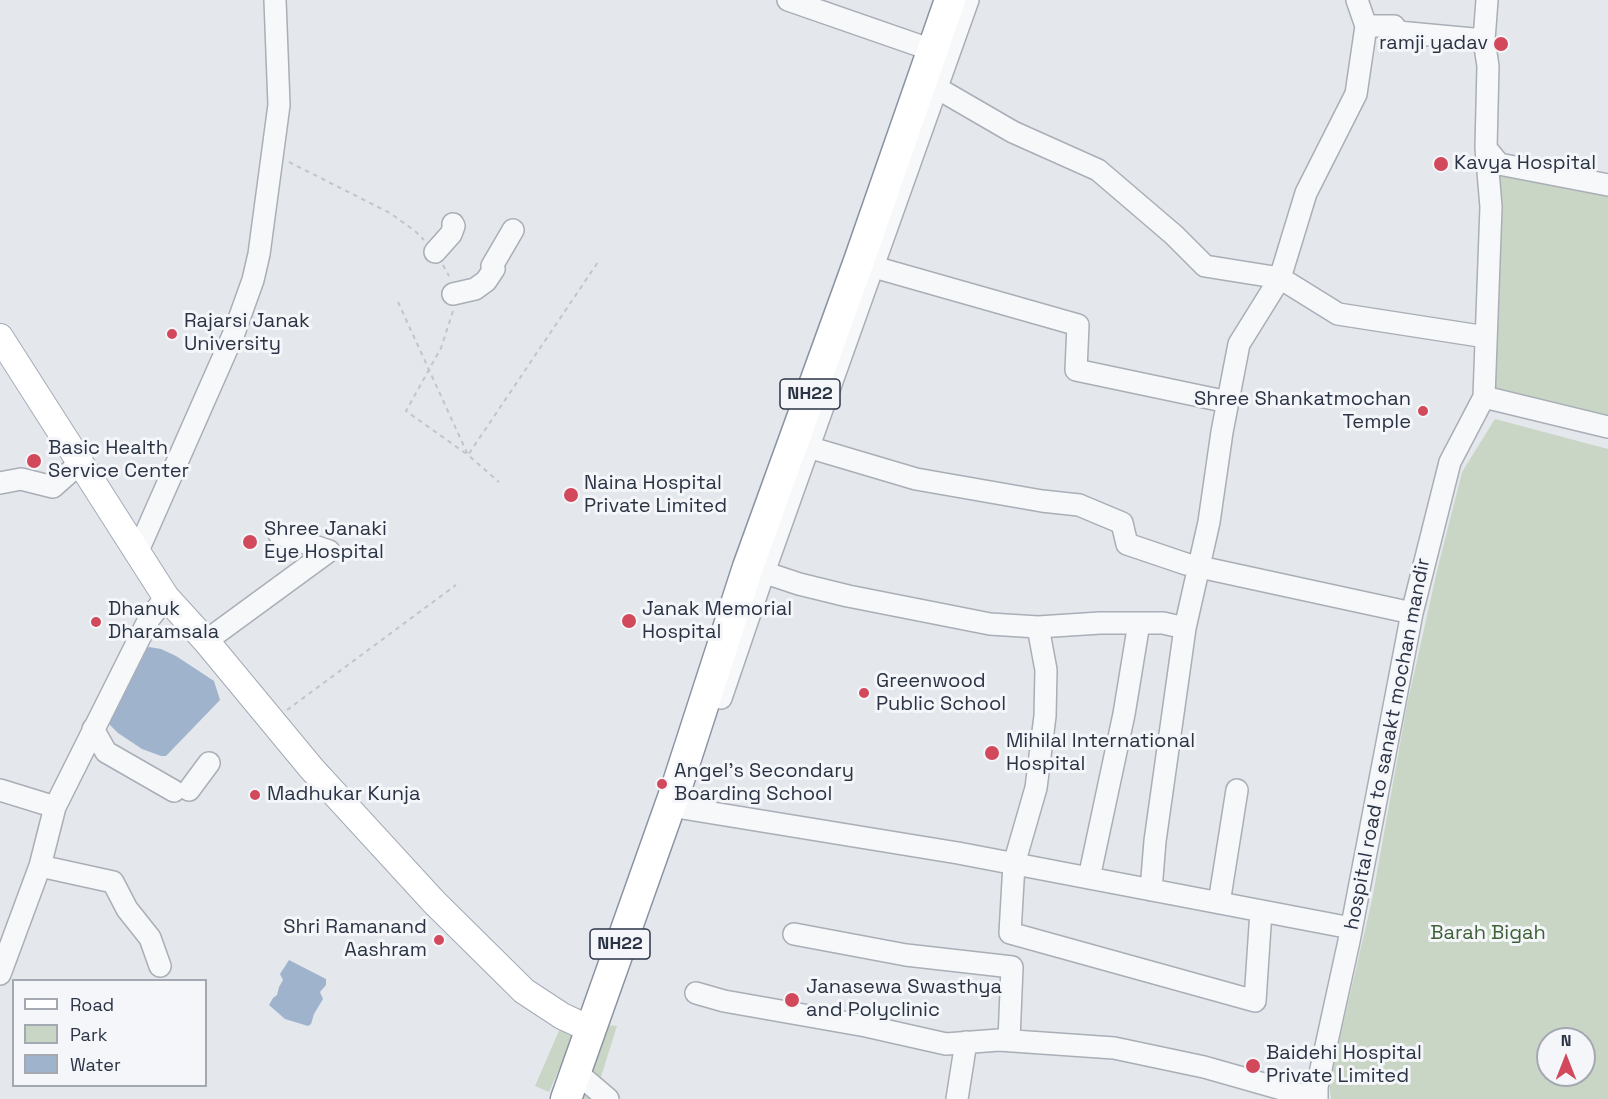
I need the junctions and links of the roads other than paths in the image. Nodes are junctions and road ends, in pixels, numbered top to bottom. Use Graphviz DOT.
graph roads {
  1 [pos="275,0"];
  2 [pos="788,0"];
  3 [pos="950,0"];
  4 [pos="968,0"];
  5 [pos="1357,0"];
  6 [pos="1487,0"];
  7 [pos="1366,26"];
  8 [pos="1484,40"];
  9 [pos="932,50"];
  10 [pos="937,88"];
  11 [pos="1485,148"];
  12 [pos="1608,185"];
  13 [pos="453,224"];
  14 [pos="513,230"];
  15 [pos="435,252"];
  16 [pos="874,267"];
  17 [pos="1280,278"];
  18 [pos="453,294"];
  19 [pos="0,337"];
  20 [pos="1486,337"];
  21 [pos="1484,397"];
  22 [pos="1228,402"];
  23 [pos="1608,427"];
  24 [pos="808,447"];
  25 [pos="81,462"];
  26 [pos="0,482"];
  27 [pos="279,534"];
  28 [pos="137,553"];
  29 [pos="1199,567"];
  30 [pos="756,570"];
  31 [pos="166,597"];
  32 [pos="1412,613"];
  33 [pos="1139,623"];
  34 [pos="1038,627"];
  35 [pos="1185,628"];
  36 [pos="206,641"];
  37 [pos="93,729"];
  38 [pos="209,763"];
  39 [pos="0,790"];
  40 [pos="1237,790"];
  41 [pos="673,798"];
  42 [pos="55,807"];
  43 [pos="1014,864"];
  44 [pos="40,866"];
  45 [pos="1089,878"];
  46 [pos="1151,890"];
  47 [pos="1219,903"];
  48 [pos="1261,911"];
  49 [pos="1351,928"];
  50 [pos="1010,933"];
  51 [pos="794,934"];
  52 [pos="160,966"];
  53 [pos="1012,968"];
  54 [pos="0,974"];
  55 [pos="696,993"];
  56 [pos="590,1029"];
  57 [pos="1009,1040"];
  58 [pos="966,1042"];
  59 [pos="570,1085"];
  60 [pos="608,1099"];
  61 [pos="957,1099"];
  62 [pos="1317,1099"];
  1 -- 28 [label="street"];
  2 -- 9 [label="street"];
  3 -- 9 [label="highway, NH22"];
  4 -- 10 [label="street, NH22"];
  5 -- 7 [label="street"];
  6 -- 8 [label="street"];
  7 -- 8 [label="street"];
  7 -- 17 [label="street"];
  8 -- 11 [label="street"];
  9 -- 30 [label="highway, NH22"];
  10 -- 16 [label="street, NH22"];
  10 -- 17 [label="street"];
  11 -- 12 [label="street"];
  11 -- 20 [label="street"];
  13 -- 15 [label="street"];
  14 -- 18 [label="street"];
  16 -- 22 [label="street"];
  16 -- 24 [label="street, NH22"];
  17 -- 20 [label="street"];
  17 -- 22 [label="street"];
  19 -- 25 [label="main road"];
  20 -- 21 [label="street"];
  21 -- 23 [label="street"];
  21 -- 32 [label="street, hospital road to sanakt mochan mandir"];
  22 -- 29 [label="street"];
  24 -- 29 [label="street"];
  24 -- 30 [label="street, NH22"];
  25 -- 26 [label="street"];
  25 -- 28 [label="main road"];
  27 -- 36 [label="street"];
  28 -- 31 [label="main road"];
  29 -- 32 [label="street"];
  29 -- 35 [label="street"];
  30 -- 34 [label="street"];
  30 -- 41 [label="highway, NH22"];
  31 -- 36 [label="main road"];
  31 -- 37 [label="street"];
  32 -- 49 [label="street, hospital road to sanakt mochan mandir"];
  33 -- 34 [label="street"];
  33 -- 35 [label="street"];
  33 -- 45 [label="street"];
  34 -- 43 [label="street"];
  35 -- 46 [label="street"];
  36 -- 56 [label="main road"];
  37 -- 38 [label="street"];
  37 -- 42 [label="street"];
  39 -- 42 [label="street"];
  40 -- 47 [label="street"];
  41 -- 43 [label="street"];
  41 -- 56 [label="highway, NH22"];
  42 -- 44 [label="street"];
  43 -- 45 [label="street"];
  43 -- 50 [label="street"];
  44 -- 52 [label="street"];
  44 -- 54 [label="street"];
  45 -- 46 [label="street"];
  46 -- 47 [label="street"];
  47 -- 48 [label="street"];
  48 -- 49 [label="street"];
  48 -- 50 [label="street"];
  49 -- 62 [label="street, hospital road to sanakt mochan mandir"];
  50 -- 53 [label="street"];
  51 -- 53 [label="street"];
  53 -- 57 [label="street"];
  55 -- 58 [label="street"];
  56 -- 59 [label="highway, NH22"];
  57 -- 58 [label="street"];
  57 -- 62 [label="street"];
  58 -- 61 [label="street"];
  59 -- 60 [label="street"];
}
